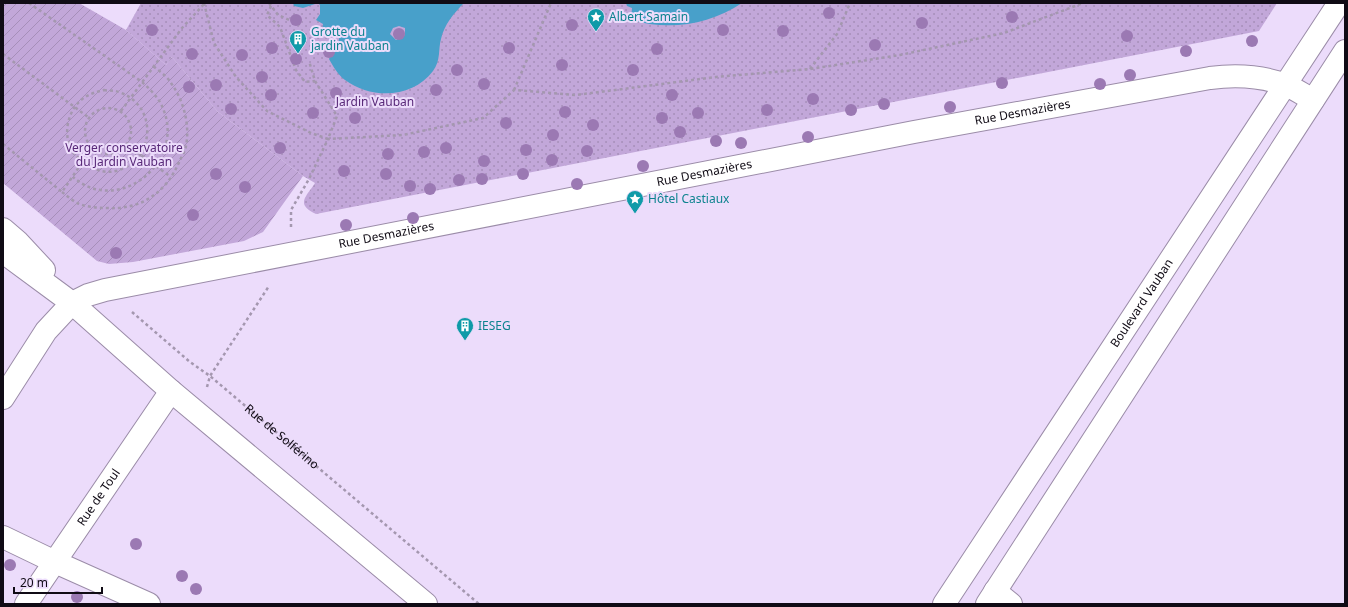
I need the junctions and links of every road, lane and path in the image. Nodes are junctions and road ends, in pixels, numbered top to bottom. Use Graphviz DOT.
graph roads {
  1 [pos="30,3"];
  2 [pos="204,3"];
  3 [pos="551,3"];
  4 [pos="850,3"];
  5 [pos="1083,3"];
  6 [pos="1339,3"];
  7 [pos="270,4"];
  8 [pos="301,25"];
  9 [pos="1345,51"];
  10 [pos="3,54"];
  11 [pos="309,62"];
  12 [pos="153,66"];
  13 [pos="810,69"];
  14 [pos="315,81"];
  15 [pos="142,82"];
  16 [pos="1286,85"];
  17 [pos="514,90"];
  18 [pos="131,98"];
  19 [pos="1313,100"];
  20 [pos="75,107"];
  21 [pos="121,111"];
  22 [pos="88,116"];
  23 [pos="328,139"];
  24 [pos="3,144"];
  25 [pos="127,145"];
  26 [pos="92,148"];
  27 [pos="140,155"];
  28 [pos="84,161"];
  29 [pos="156,167"];
  30 [pos="73,177"];
  31 [pos="171,177"];
  32 [pos="62,192"];
  33 [pos="3,229"];
  34 [pos="3,252"];
  35 [pos="290,254"];
  36 [pos="72,303"];
  37 [pos="129,308"];
  38 [pos="210,376"];
  39 [pos="171,391"];
  40 [pos="3,398"];
  41 [pos="200,414"];
  42 [pos="3,537"];
  43 [pos="55,562"];
  44 [pos="998,600"];
  45 [pos="26,604"];
  46 [pos="149,604"];
  47 [pos="426,604"];
  48 [pos="479,604"];
  49 [pos="944,604"];
  1 -- 15 [label="path"];
  2 -- 12 [label="path"];
  2 -- 23 [label="path"];
  3 -- 17 [label="path"];
  4 -- 13 [label="path"];
  5 -- 13 [label="path"];
  6 -- 16 [label="main road, Boulevard Vauban"];
  7 -- 8 [label="path"];
  7 -- 14 [label="path"];
  9 -- 19 [label="main road"];
  10 -- 20 [label="path"];
  11 -- 14 [label="path"];
  12 -- 15 [label="path"];
  12 -- 31 [label="path"];
  13 -- 17 [label="path"];
  14 -- 23 [label="path"];
  15 -- 18 [label="path"];
  15 -- 29 [label="path"];
  16 -- 19 [label="main road, Rue Desmazières"];
  16 -- 35 [label="main road, Rue Desmazières"];
  16 -- 49 [label="main road, Boulevard Vauban"];
  17 -- 23 [label="path"];
  18 -- 20 [label="path"];
  18 -- 21 [label="path"];
  18 -- 27 [label="path"];
  19 -- 44 [label="main road"];
  20 -- 22 [label="path"];
  20 -- 28 [label="path"];
  21 -- 22 [label="path"];
  21 -- 25 [label="path"];
  22 -- 26 [label="path"];
  23 -- 35 [label="path"];
  24 -- 32 [label="path"];
  25 -- 26 [label="path"];
  25 -- 27 [label="path"];
  26 -- 28 [label="path"];
  27 -- 28 [label="path"];
  27 -- 29 [label="path"];
  28 -- 30 [label="path"];
  29 -- 30 [label="path"];
  29 -- 31 [label="path"];
  30 -- 32 [label="path"];
  31 -- 32 [label="path"];
  33 -- 36 [label="main road"];
  34 -- 36 [label="main road"];
  35 -- 36 [label="main road, Rue Desmazières"];
  35 -- 38 [label="path"];
  36 -- 39 [label="main road"];
  36 -- 40 [label="main road"];
  37 -- 38 [label="path, Rue de Solférino"];
  38 -- 41 [label="path"];
  38 -- 48 [label="path, Rue de Solférino"];
  39 -- 41 [label="main road"];
  39 -- 43 [label="main road, Rue de Toul"];
  41 -- 47 [label="main road"];
  42 -- 43 [label="main road"];
  43 -- 45 [label="main road, Rue de Toul"];
  43 -- 46 [label="main road"];
}
